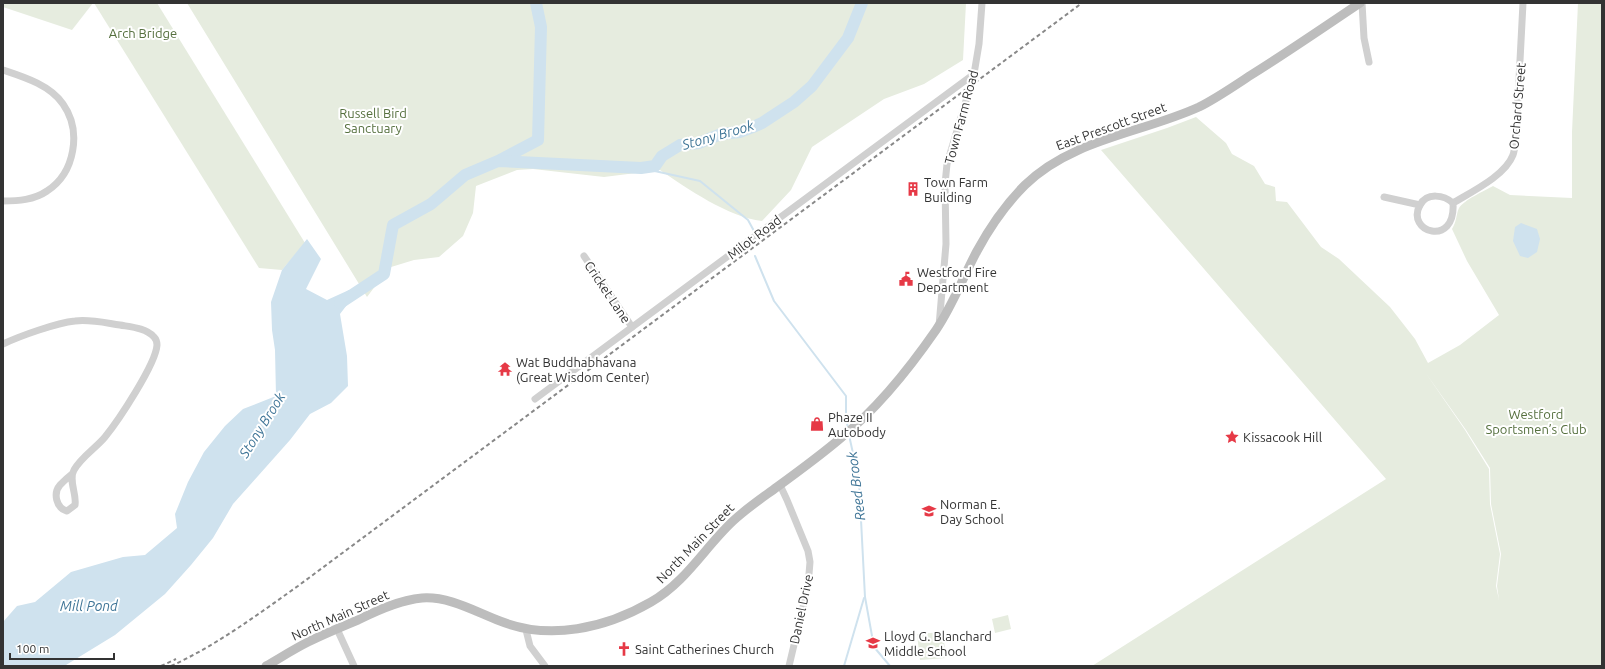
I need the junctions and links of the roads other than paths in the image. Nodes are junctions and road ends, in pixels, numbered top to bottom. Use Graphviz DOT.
graph roads {
  1 [pos="982,3"];
  2 [pos="1361,3"];
  3 [pos="1523,3"];
  4 [pos="1369,62"];
  5 [pos="3,70"];
  6 [pos="974,74"];
  7 [pos="1384,197"];
  8 [pos="3,201"];
  9 [pos="1453,204"];
  10 [pos="1420,205"];
  11 [pos="584,256"];
  12 [pos="939,326"];
  13 [pos="632,328"];
  14 [pos="3,344"];
  15 [pos="535,399"];
  16 [pos="72,474"];
  17 [pos="780,485"];
  18 [pos="337,628"];
  19 [pos="526,630"];
  20 [pos="266,666"];
  21 [pos="354,666"];
  22 [pos="544,666"];
  23 [pos="788,666"];
  1 -- 6 [label="street, Town Farm Road"];
  2 -- 4 [label="street"];
  2 -- 12 [label="main road, East Prescott Street"];
  3 -- 9 [label="street, Orchard Street"];
  5 -- 8 [label="street"];
  6 -- 12 [label="street, Town Farm Road"];
  6 -- 13 [label="street, Milot Road"];
  7 -- 10 [label="street"];
  9 -- 10 [label="street"];
  9 -- 10 [label="street"];
  11 -- 13 [label="street, Cricket Lane"];
  12 -- 17 [label="main road, East Prescott Street"];
  13 -- 15 [label="street, Milot Road"];
  14 -- 16 [label="street"];
  16 -- 16 [label="street"];
  17 -- 19 [label="main road, North Main Street"];
  17 -- 23 [label="street, Daniel Drive"];
  18 -- 19 [label="main road, North Main Street"];
  18 -- 20 [label="main road, North Main Street"];
  18 -- 21 [label="street"];
  19 -- 22 [label="street"];
}
